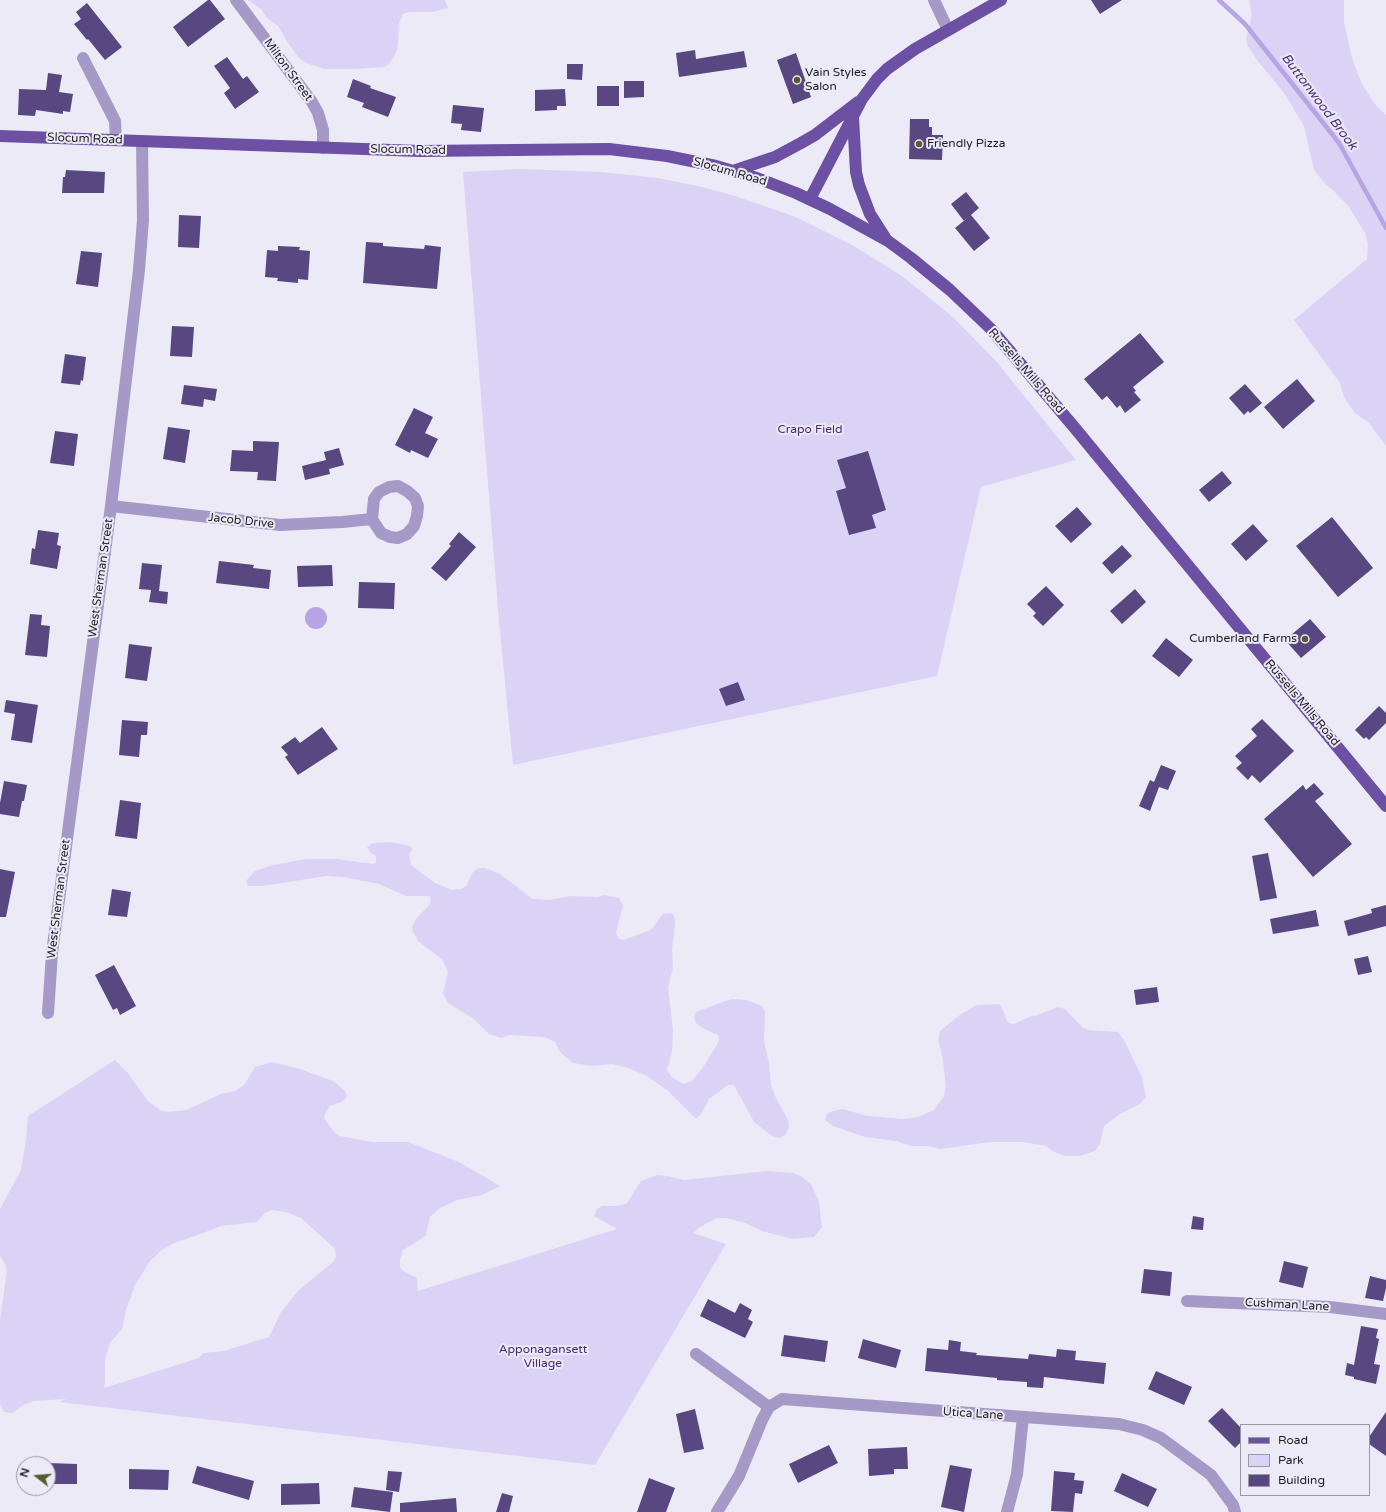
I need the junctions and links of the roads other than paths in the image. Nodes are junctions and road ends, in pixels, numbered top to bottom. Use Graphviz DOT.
graph roads {
  1 [pos="236,0"];
  2 [pos="934,0"];
  3 [pos="1001,0"];
  4 [pos="948,30"];
  5 [pos="83,58"];
  6 [pos="862,99"];
  7 [pos="853,115"];
  8 [pos="0,136"];
  9 [pos="116,140"];
  10 [pos="142,142"];
  11 [pos="323,148"];
  12 [pos="733,171"];
  13 [pos="810,199"];
  14 [pos="888,242"];
  15 [pos="111,506"];
  16 [pos="372,519"];
  17 [pos="1386,806"];
  18 [pos="48,1013"];
  19 [pos="1187,1301"];
  20 [pos="1386,1314"];
  21 [pos="696,1354"];
  22 [pos="769,1407"];
  23 [pos="1023,1417"];
  24 [pos="717,1512"];
  25 [pos="1007,1512"];
  26 [pos="1235,1512"];
  1 -- 11 [label="street, Milton Street"];
  2 -- 4 [label="street"];
  3 -- 4 [label="main road"];
  4 -- 6 [label="main road"];
  5 -- 9 [label="street"];
  6 -- 7 [label="main road"];
  6 -- 12 [label="main road"];
  7 -- 13 [label="main road"];
  7 -- 14 [label="main road"];
  8 -- 9 [label="main road, Slocum Road"];
  9 -- 10 [label="main road, Slocum Road"];
  10 -- 11 [label="main road, Slocum Road"];
  10 -- 15 [label="street, West Sherman Street"];
  11 -- 12 [label="main road, Slocum Road"];
  12 -- 13 [label="main road, Slocum Road"];
  13 -- 14 [label="main road, Russells Mills Road"];
  14 -- 17 [label="main road, Russells Mills Road"];
  15 -- 16 [label="street, Jacob Drive"];
  15 -- 18 [label="street, West Sherman Street"];
  16 -- 16 [label="street"];
  19 -- 20 [label="street, Cushman Lane"];
  21 -- 22 [label="street"];
  22 -- 23 [label="street, Utica Lane"];
  22 -- 24 [label="street"];
  23 -- 25 [label="street"];
  23 -- 26 [label="street, Utica Lane"];
}
